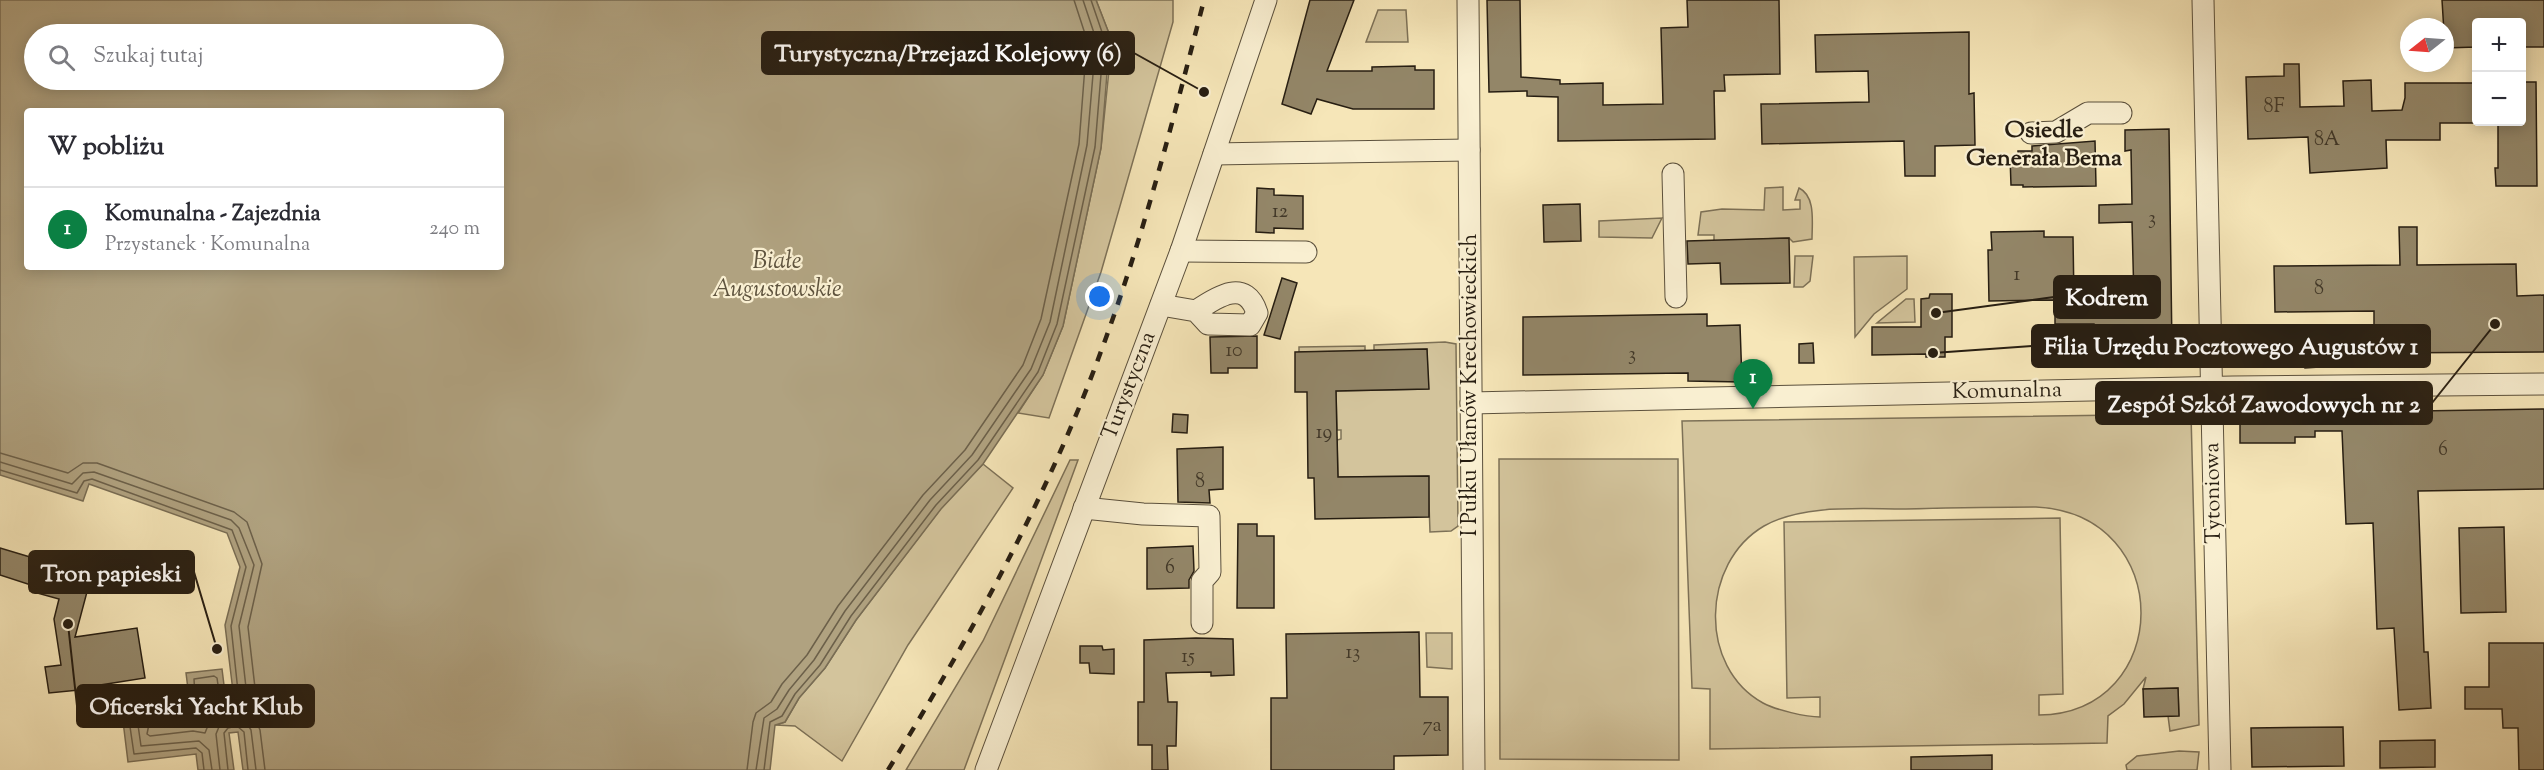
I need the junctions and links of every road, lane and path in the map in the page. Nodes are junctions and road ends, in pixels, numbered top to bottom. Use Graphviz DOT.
graph roads {
  1 [pos="1266,0"];
  2 [pos="1468,0"];
  3 [pos="2203,0"];
  4 [pos="2121,113"];
  5 [pos="2031,133"];
  6 [pos="1469,150"];
  7 [pos="1214,154"];
  8 [pos="1673,174"];
  9 [pos="1181,251"];
  10 [pos="1306,252"];
  11 [pos="1676,297"];
  12 [pos="1161,305"];
  13 [pos="1196,311"];
  14 [pos="2544,384"];
  15 [pos="2211,388"];
  16 [pos="1471,403"];
  17 [pos="1084,508"];
  18 [pos="1202,623"];
  19 [pos="986,770"];
  20 [pos="1474,770"];
  21 [pos="2220,770"];
  1 -- 7 [label="street, Turystyczna"];
  2 -- 6 [label="street, I Pułku Ułanów Krechowieckich"];
  3 -- 15 [label="street, Tytoniowa"];
  4 -- 5 [label="street"];
  6 -- 7 [label="street"];
  6 -- 16 [label="street, I Pułku Ułanów Krechowieckich"];
  7 -- 9 [label="street, Turystyczna"];
  8 -- 11 [label="street"];
  9 -- 10 [label="street"];
  9 -- 12 [label="street, Turystyczna"];
  12 -- 13 [label="street"];
  12 -- 17 [label="street, Turystyczna"];
  14 -- 15 [label="street, Komunalna"];
  15 -- 16 [label="street, Komunalna"];
  15 -- 21 [label="street, Tytoniowa"];
  16 -- 20 [label="street, I Pułku Ułanów Krechowieckich"];
  17 -- 18 [label="street"];
  17 -- 19 [label="street, Turystyczna"];
}
